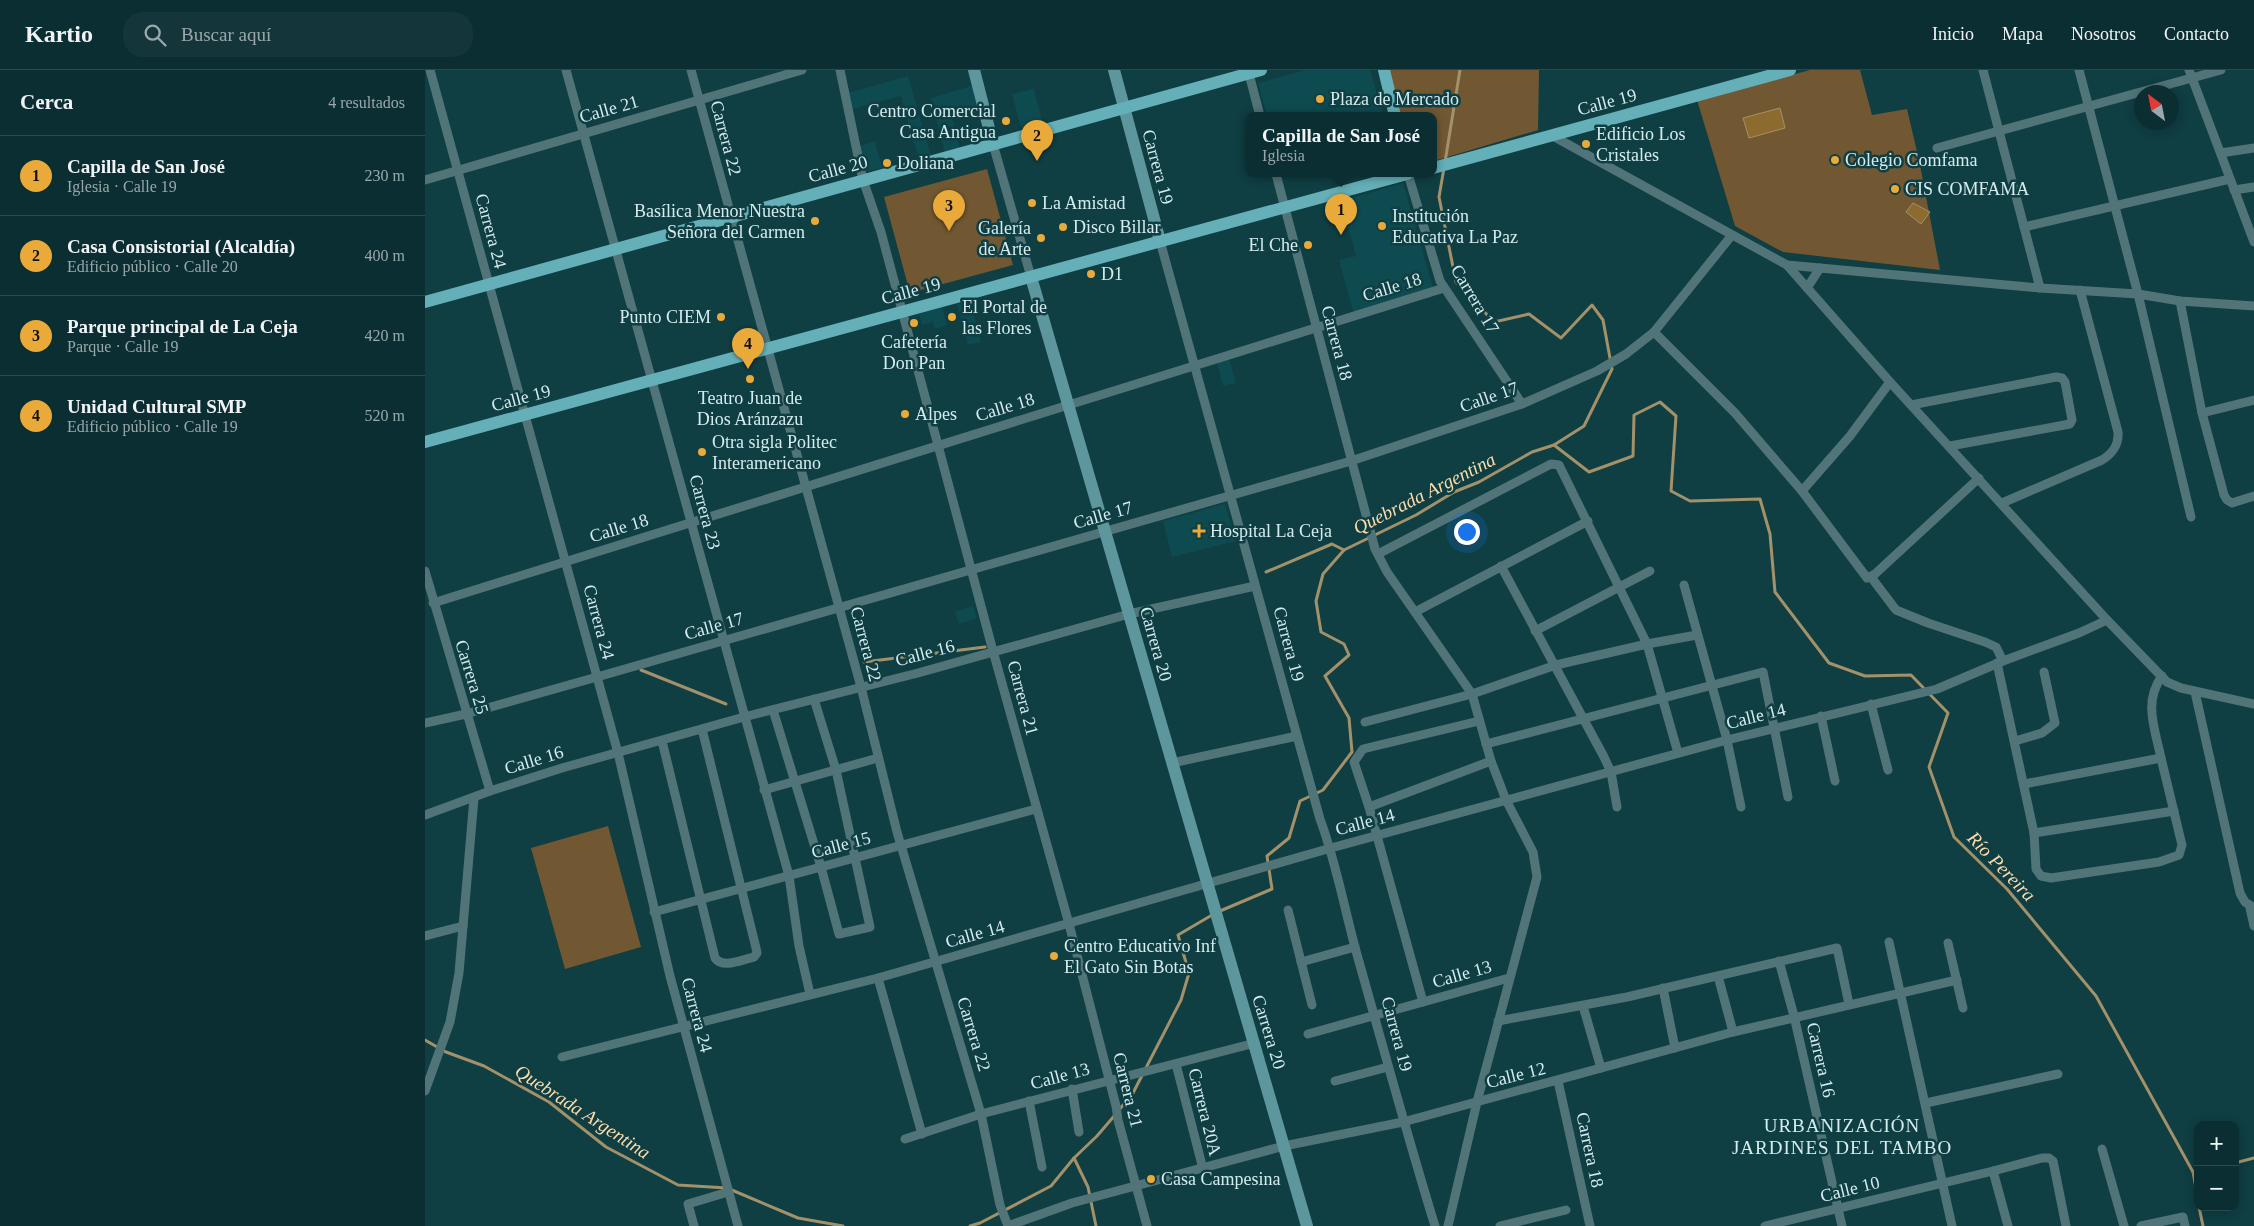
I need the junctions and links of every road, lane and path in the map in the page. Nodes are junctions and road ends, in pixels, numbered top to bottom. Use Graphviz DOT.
graph roads {
  1 [pos="430,70"];
  2 [pos="566,70"];
  3 [pos="691,70"];
  4 [pos="802,70"];
  5 [pos="840,70"];
  6 [pos="974,70"];
  7 [pos="1114,70"];
  8 [pos="1384,70"];
  9 [pos="1790,70"];
  10 [pos="1983,70"];
  11 [pos="2079,70"];
  12 [pos="2221,70"];
  13 [pos="1252,71"];
  14 [pos="2190,74"];
  15 [pos="699,100"];
  16 [pos="2088,106"];
  17 [pos="1124,108"];
  18 [pos="1259,112"];
  19 [pos="1394,112"];
  20 [pos="1999,132"];
  21 [pos="584,134"];
  22 [pos="1551,135"];
  23 [pos="993,144"];
  24 [pos="1937,148"];
  25 [pos="2254,148"];
  26 [pos="2221,154"];
  27 [pos="1437,167"];
  28 [pos="457,170"];
  29 [pos="1277,177"];
  30 [pos="1397,177"];
  31 [pos="1409,177"];
  32 [pos="2230,179"];
  33 [pos="425,180"];
  34 [pos="863,180"];
  35 [pos="2254,187"];
  36 [pos="2234,190"];
  37 [pos="2115,206"];
  38 [pos="1285,207"];
  39 [pos="731,217"];
  40 [pos="2024,227"];
  41 [pos="1732,235"];
  42 [pos="1160,241"];
  43 [pos="2254,242"];
  44 [pos="616,249"];
  45 [pos="1787,265"];
  46 [pos="1820,268"];
  47 [pos="1031,277"];
  48 [pos="489,284"];
  49 [pos="1444,288"];
  50 [pos="1807,288"];
  51 [pos="2039,288"];
  52 [pos="2080,290"];
  53 [pos="2139,294"];
  54 [pos="2180,301"];
  55 [pos="425,302"];
  56 [pos="2254,306"];
  57 [pos="901,312"];
  58 [pos="1316,328"];
  59 [pos="1654,332"];
  60 [pos="767,349"];
  61 [pos="1195,366"];
  62 [pos="652,380"];
  63 [pos="1890,382"];
  64 [pos="2254,400"];
  65 [pos="1522,404"];
  66 [pos="1911,404"];
  67 [pos="1068,405"];
  68 [pos="2202,413"];
  69 [pos="525,415"];
  70 [pos="425,442"];
  71 [pos="937,446"];
  72 [pos="1950,446"];
  73 [pos="1351,461"];
  74 [pos="1979,478"];
  75 [pos="805,486"];
  76 [pos="1802,491"];
  77 [pos="1231,496"];
  78 [pos="2254,496"];
  79 [pos="2002,503"];
  80 [pos="2191,516"];
  81 [pos="1588,521"];
  82 [pos="691,523"];
  83 [pos="1105,532"];
  84 [pos="1376,551"];
  85 [pos="565,562"];
  86 [pos="1501,566"];
  87 [pos="971,570"];
  88 [pos="425,571"];
  89 [pos="1651,571"];
  90 [pos="1871,577"];
  91 [pos="1255,586"];
  92 [pos="1621,586"];
  93 [pos="1684,586"];
  94 [pos="433,602"];
  95 [pos="839,607"];
  96 [pos="1415,612"];
  97 [pos="1129,614"];
  98 [pos="2107,620"];
  99 [pos="1535,631"];
  100 [pos="1697,635"];
  101 [pos="723,640"];
  102 [pos="1647,644"];
  103 [pos="993,651"];
  104 [pos="2000,662"];
  105 [pos="1556,665"];
  106 [pos="2044,672"];
  107 [pos="2162,676"];
  108 [pos="597,677"];
  109 [pos="1711,685"];
  110 [pos="861,687"];
  111 [pos="2195,692"];
  112 [pos="1472,694"];
  113 [pos="1663,697"];
  114 [pos="814,699"];
  115 [pos="1871,704"];
  116 [pos="2254,704"];
  117 [pos="773,710"];
  118 [pos="466,714"];
  119 [pos="1821,716"];
  120 [pos="744,717"];
  121 [pos="1584,718"];
  122 [pos="1479,721"];
  123 [pos="1365,722"];
  124 [pos="425,723"];
  125 [pos="1775,728"];
  126 [pos="702,729"];
  127 [pos="1297,736"];
  128 [pos="1727,740"];
  129 [pos="662,741"];
  130 [pos="2015,741"];
  131 [pos="1486,744"];
  132 [pos="618,753"];
  133 [pos="1678,753"];
  134 [pos="878,758"];
  135 [pos="2161,758"];
  136 [pos="1491,761"];
  137 [pos="1172,763"];
  138 [pos="836,770"];
  139 [pos="1888,770"];
  140 [pos="1611,772"];
  141 [pos="795,781"];
  142 [pos="1835,781"];
  143 [pos="2024,784"];
  144 [pos="764,790"];
  145 [pos="490,791"];
  146 [pos="1788,797"];
  147 [pos="474,798"];
  148 [pos="1506,800"];
  149 [pos="1369,807"];
  150 [pos="1617,807"];
  151 [pos="1741,807"];
  152 [pos="1036,808"];
  153 [pos="2174,811"];
  154 [pos="425,815"];
  155 [pos="2034,833"];
  156 [pos="1376,836"];
  157 [pos="901,845"];
  158 [pos="1331,848"];
  159 [pos="856,858"];
  160 [pos="821,867"];
  161 [pos="789,876"];
  162 [pos="1207,883"];
  163 [pos="743,888"];
  164 [pos="700,900"];
  165 [pos="2252,908"];
  166 [pos="1288,910"];
  167 [pos="654,912"];
  168 [pos="1069,924"];
  169 [pos="463,926"];
  170 [pos="2254,926"];
  171 [pos="425,936"];
  172 [pos="1889,942"];
  173 [pos="1948,943"];
  174 [pos="1355,947"];
  175 [pos="1779,961"];
  176 [pos="935,962"];
  177 [pos="1301,962"];
  178 [pos="1718,976"];
  179 [pos="1509,978"];
  180 [pos="1957,980"];
  181 [pos="879,982"];
  182 [pos="1663,988"];
  183 [pos="1901,992"];
  184 [pos="810,994"];
  185 [pos="1423,1002"];
  186 [pos="1312,1004"];
  187 [pos="1849,1004"];
  188 [pos="1583,1006"];
  189 [pos="1963,1008"];
  190 [pos="1374,1016"];
  191 [pos="1794,1016"];
  192 [pos="1498,1022"];
  193 [pos="683,1026"];
  194 [pos="1733,1032"];
  195 [pos="1308,1034"];
  196 [pos="1255,1042"];
  197 [pos="1675,1048"];
  198 [pos="562,1056"];
  199 [pos="1176,1064"];
  200 [pos="1388,1067"];
  201 [pos="1601,1068"];
  202 [pos="2058,1074"];
  203 [pos="1109,1079"];
  204 [pos="1558,1081"];
  205 [pos="1335,1082"];
  206 [pos="1072,1089"];
  207 [pos="425,1091"];
  208 [pos="1029,1101"];
  209 [pos="1477,1102"];
  210 [pos="1925,1103"];
  211 [pos="981,1114"];
  212 [pos="1403,1122"];
  213 [pos="1079,1132"];
  214 [pos="922,1134"];
  215 [pos="905,1139"];
  216 [pos="1284,1146"];
  217 [pos="2102,1148"];
  218 [pos="1042,1167"];
  219 [pos="1203,1169"];
  220 [pos="1993,1171"];
  221 [pos="1943,1183"];
  222 [pos="1137,1184"];
  223 [pos="727,1188"];
  224 [pos="1839,1208"];
  225 [pos="1566,1210"];
  226 [pos="694,1226"];
  227 [pos="738,1226"];
  228 [pos="1008,1226"];
  229 [pos="1147,1226"];
  230 [pos="1307,1226"];
  231 [pos="1435,1226"];
  232 [pos="1448,1226"];
  233 [pos="1500,1226"];
  234 [pos="1590,1226"];
  235 [pos="1765,1226"];
  236 [pos="1842,1226"];
  237 [pos="1952,1226"];
  238 [pos="2008,1226"];
  239 [pos="2066,1226"];
  240 [pos="2124,1226"];
  241 [pos="2141,1226"];
  242 [pos="2185,1226"];
  1 -- 28 [label="street, Carrera 24"];
  2 -- 21 [label="street, Carrera 23"];
  3 -- 15 [label="street, Carrera 22"];
  4 -- 15 [label="street, Calle 21"];
  5 -- 34 [label="street, Carrera 21"];
  6 -- 23 [label="main road, Carrera 20"];
  7 -- 17 [label="main road, Carrera 19"];
  8 -- 19 [label="main road"];
  9 -- 22 [label="main road, Calle 19"];
  10 -- 20 [label="street"];
  11 -- 16 [label="street"];
  12 -- 14 [label="street"];
  13 -- 17 [label="main road, Calle 20"];
  13 -- 18 [label="street"];
  14 -- 16 [label="street"];
  14 -- 26 [label="street"];
  15 -- 21 [label="street, Calle 21"];
  15 -- 39 [label="street, Carrera 22"];
  16 -- 20 [label="street"];
  16 -- 37 [label="street"];
  17 -- 23 [label="main road, Calle 20"];
  17 -- 42 [label="main road, Carrera 19"];
  20 -- 24 [label="street"];
  20 -- 40 [label="street"];
  21 -- 28 [label="street, Calle 21"];
  21 -- 44 [label="street, Carrera 23"];
  22 -- 27 [label="main road, Calle 19"];
  22 -- 41 [label="street"];
  23 -- 34 [label="main road, Calle 20"];
  23 -- 47 [label="street, Carrera 20"];
  25 -- 26 [label="street"];
  26 -- 32 [label="street"];
  28 -- 33 [label="street, Calle 21"];
  28 -- 48 [label="street, Carrera 24"];
  29 -- 38 [label="street, Carrera 18"];
  30 -- 38 [label="main road, Calle 19"];
  31 -- 49 [label="street, Carrera 17"];
  32 -- 36 [label="street"];
  32 -- 37 [label="street"];
  34 -- 39 [label="main road, Calle 20"];
  34 -- 57 [label="street, Carrera 21"];
  35 -- 36 [label="street"];
  36 -- 43 [label="street"];
  37 -- 40 [label="street"];
  37 -- 53 [label="street"];
  38 -- 42 [label="main road, Calle 19"];
  38 -- 58 [label="street, Carrera 18"];
  39 -- 44 [label="main road, Calle 20"];
  39 -- 60 [label="street, Carrera 22"];
  40 -- 51 [label="street"];
  41 -- 45 [label="street"];
  41 -- 59 [label="street, Calle 17"];
  42 -- 47 [label="main road, Calle 19"];
  42 -- 61 [label="street, Carrera 19"];
  44 -- 48 [label="main road, Calle 20"];
  44 -- 62 [label="street, Carrera 23"];
  45 -- 46 [label="street"];
  45 -- 50 [label="street"];
  46 -- 50 [label="street"];
  46 -- 51 [label="street"];
  47 -- 57 [label="main road, Calle 19"];
  47 -- 67 [label="main road, Carrera 20"];
  48 -- 55 [label="main road, Calle 20"];
  48 -- 69 [label="street, Carrera 24"];
  49 -- 58 [label="street, Calle 18"];
  49 -- 65 [label="street, Carrera 17"];
  50 -- 63 [label="street"];
  51 -- 52 [label="street"];
  52 -- 53 [label="street"];
  52 -- 79 [label="street"];
  53 -- 54 [label="street"];
  53 -- 80 [label="street"];
  54 -- 56 [label="street"];
  54 -- 68 [label="street"];
  57 -- 60 [label="main road, Calle 19"];
  57 -- 71 [label="street, Carrera 21"];
  58 -- 61 [label="street, Calle 18"];
  58 -- 73 [label="street, Carrera 18"];
  59 -- 65 [label="street, Calle 17"];
  59 -- 76 [label="street"];
  60 -- 62 [label="main road, Calle 19"];
  60 -- 75 [label="street, Carrera 22"];
  61 -- 67 [label="street, Calle 18"];
  61 -- 77 [label="street, Carrera 19"];
  62 -- 69 [label="main road, Calle 19"];
  62 -- 82 [label="street, Carrera 23"];
  63 -- 66 [label="street"];
  63 -- 76 [label="street"];
  64 -- 68 [label="street"];
  65 -- 73 [label="street, Calle 17"];
  66 -- 72 [label="street"];
  66 -- 72 [label="street"];
  67 -- 71 [label="street, Calle 18"];
  67 -- 83 [label="main road, Carrera 20"];
  68 -- 78 [label="street"];
  69 -- 70 [label="main road, Calle 19"];
  69 -- 85 [label="street, Carrera 24"];
  71 -- 75 [label="street, Calle 18"];
  71 -- 87 [label="street, Carrera 21"];
  72 -- 74 [label="street"];
  73 -- 77 [label="street, Calle 17"];
  73 -- 84 [label="street, Carrera 18"];
  74 -- 79 [label="street"];
  74 -- 90 [label="street"];
  75 -- 82 [label="street, Calle 18"];
  75 -- 95 [label="street, Carrera 22"];
  76 -- 90 [label="street"];
  77 -- 83 [label="street, Calle 17"];
  77 -- 91 [label="street, Carrera 19"];
  79 -- 98 [label="street"];
  81 -- 84 [label="street"];
  81 -- 86 [label="street"];
  81 -- 92 [label="street"];
  82 -- 85 [label="street, Calle 18"];
  82 -- 101 [label="street, Carrera 23"];
  83 -- 87 [label="street, Calle 17"];
  83 -- 97 [label="main road, Carrera 20"];
  84 -- 96 [label="street, Carrera 18"];
  85 -- 94 [label="street, Calle 18"];
  85 -- 108 [label="street, Carrera 24"];
  86 -- 96 [label="street"];
  86 -- 99 [label="street"];
  87 -- 95 [label="street, Calle 17"];
  87 -- 103 [label="street, Carrera 21"];
  88 -- 94 [label="street, Carrera 25"];
  89 -- 92 [label="street"];
  90 -- 104 [label="street"];
  91 -- 97 [label="street, Calle 16"];
  91 -- 127 [label="street, Carrera 19"];
  92 -- 99 [label="street"];
  92 -- 102 [label="street"];
  93 -- 100 [label="street"];
  94 -- 118 [label="street, Carrera 25"];
  95 -- 101 [label="street, Calle 17"];
  95 -- 110 [label="street, Carrera 22"];
  96 -- 112 [label="street, Carrera 18"];
  97 -- 103 [label="street, Calle 16"];
  97 -- 137 [label="main road, Carrera 20"];
  98 -- 104 [label="street, Calle 14"];
  98 -- 107 [label="street"];
  99 -- 105 [label="street"];
  100 -- 102 [label="street"];
  100 -- 109 [label="street"];
  101 -- 108 [label="street, Calle 17"];
  101 -- 120 [label="street, Carrera 23"];
  102 -- 105 [label="street"];
  102 -- 113 [label="street"];
  103 -- 110 [label="street, Calle 16"];
  103 -- 152 [label="street, Carrera 21"];
  104 -- 115 [label="street, Calle 14"];
  104 -- 130 [label="street"];
  105 -- 112 [label="street"];
  105 -- 121 [label="street"];
  106 -- 130 [label="street"];
  107 -- 111 [label="street"];
  107 -- 135 [label="street"];
  108 -- 118 [label="street, Calle 17"];
  108 -- 132 [label="street, Carrera 24"];
  109 -- 113 [label="street"];
  109 -- 125 [label="street"];
  109 -- 128 [label="street"];
  110 -- 114 [label="street, Calle 16"];
  110 -- 134 [label="street, Carrera 22"];
  111 -- 116 [label="street"];
  111 -- 165 [label="street"];
  112 -- 122 [label="street"];
  112 -- 123 [label="street"];
  113 -- 121 [label="street"];
  113 -- 133 [label="street"];
  114 -- 117 [label="street, Calle 16"];
  114 -- 138 [label="street"];
  115 -- 119 [label="street, Calle 14"];
  115 -- 139 [label="street"];
  117 -- 120 [label="street, Calle 16"];
  117 -- 141 [label="street"];
  118 -- 124 [label="street, Calle 17"];
  118 -- 145 [label="street, Carrera 25"];
  119 -- 125 [label="street, Calle 14"];
  119 -- 142 [label="street"];
  120 -- 126 [label="street, Calle 16"];
  120 -- 144 [label="street, Carrera 23"];
  121 -- 131 [label="street"];
  121 -- 140 [label="street"];
  122 -- 131 [label="street"];
  122 -- 149 [label="street"];
  125 -- 128 [label="street, Calle 14"];
  125 -- 146 [label="street"];
  126 -- 129 [label="street, Calle 16"];
  126 -- 163 [label="street"];
  127 -- 137 [label="street"];
  127 -- 158 [label="street, Carrera 19"];
  128 -- 133 [label="street, Calle 14"];
  128 -- 151 [label="street"];
  129 -- 132 [label="street, Calle 16"];
  129 -- 164 [label="street"];
  130 -- 143 [label="street"];
  131 -- 136 [label="street"];
  132 -- 145 [label="street, Calle 16"];
  132 -- 167 [label="street, Carrera 24"];
  133 -- 140 [label="street, Calle 14"];
  134 -- 138 [label="street"];
  134 -- 157 [label="street, Carrera 22"];
  135 -- 143 [label="street"];
  135 -- 153 [label="street"];
  136 -- 148 [label="street"];
  136 -- 149 [label="street"];
  137 -- 162 [label="main road, Carrera 20"];
  138 -- 141 [label="street"];
  138 -- 159 [label="street"];
  140 -- 148 [label="street, Calle 14"];
  140 -- 150 [label="street"];
  141 -- 144 [label="street"];
  141 -- 160 [label="street"];
  143 -- 155 [label="street"];
  144 -- 161 [label="street, Carrera 23"];
  145 -- 147 [label="street, Calle 16"];
  147 -- 154 [label="street, Calle 16"];
  147 -- 169 [label="street"];
  148 -- 156 [label="street, Calle 14"];
  148 -- 179 [label="street"];
  149 -- 156 [label="street"];
  152 -- 157 [label="street, Calle 15"];
  152 -- 168 [label="street, Carrera 21"];
  153 -- 155 [label="street"];
  153 -- 155 [label="street"];
  156 -- 158 [label="street, Calle 14"];
  156 -- 185 [label="street"];
  157 -- 159 [label="street, Calle 15"];
  157 -- 176 [label="street, Carrera 22"];
  158 -- 162 [label="street, Calle 14"];
  158 -- 174 [label="street, Carrera 19"];
  159 -- 160 [label="street, Calle 15"];
  159 -- 160 [label="street"];
  160 -- 161 [label="street, Calle 15"];
  161 -- 163 [label="street, Calle 15"];
  161 -- 184 [label="street, Carrera 23"];
  162 -- 168 [label="street, Calle 14"];
  162 -- 196 [label="main road, Carrera 20"];
  163 -- 164 [label="street, Calle 15"];
  163 -- 164 [label="street"];
  164 -- 167 [label="street, Calle 15"];
  165 -- 170 [label="street"];
  166 -- 177 [label="street"];
  167 -- 193 [label="street, Carrera 24"];
  168 -- 176 [label="street, Calle 14"];
  168 -- 203 [label="street, Carrera 21"];
  169 -- 171 [label="street"];
  169 -- 207 [label="street"];
  172 -- 183 [label="street"];
  173 -- 180 [label="street"];
  174 -- 177 [label="street"];
  174 -- 190 [label="street, Carrera 19"];
  175 -- 178 [label="street"];
  175 -- 187 [label="street"];
  175 -- 191 [label="street, Carrera 16"];
  176 -- 181 [label="street, Calle 14"];
  176 -- 211 [label="street, Carrera 22"];
  177 -- 186 [label="street"];
  178 -- 182 [label="street"];
  178 -- 194 [label="street"];
  179 -- 185 [label="street, Calle 13"];
  179 -- 192 [label="street"];
  180 -- 183 [label="street, Calle 12"];
  180 -- 189 [label="street"];
  181 -- 184 [label="street, Calle 14"];
  181 -- 214 [label="street"];
  182 -- 188 [label="street"];
  182 -- 197 [label="street"];
  183 -- 187 [label="street, Calle 12"];
  183 -- 210 [label="street"];
  184 -- 193 [label="street, Calle 14"];
  185 -- 190 [label="street, Calle 13"];
  187 -- 191 [label="street, Calle 12"];
  188 -- 192 [label="street"];
  188 -- 201 [label="street"];
  190 -- 195 [label="street, Calle 13"];
  190 -- 200 [label="street, Carrera 19"];
  191 -- 194 [label="street, Calle 12"];
  191 -- 224 [label="street, Carrera 16"];
  192 -- 209 [label="street"];
  193 -- 198 [label="street, Calle 14"];
  193 -- 223 [label="street, Carrera 24"];
  194 -- 197 [label="street, Calle 12"];
  196 -- 199 [label="street, Calle 13"];
  196 -- 216 [label="main road, Carrera 20"];
  197 -- 201 [label="street, Calle 12"];
  199 -- 203 [label="street, Calle 13"];
  199 -- 219 [label="street, Carrera 20A"];
  200 -- 205 [label="street"];
  200 -- 212 [label="street, Carrera 19"];
  201 -- 204 [label="street, Calle 12"];
  202 -- 210 [label="street"];
  203 -- 206 [label="street, Calle 13"];
  203 -- 222 [label="street, Carrera 21"];
  204 -- 209 [label="street, Calle 12"];
  204 -- 234 [label="street, Carrera 18"];
  206 -- 208 [label="street, Calle 13"];
  206 -- 213 [label="street"];
  208 -- 211 [label="street, Calle 13"];
  208 -- 218 [label="street"];
  209 -- 212 [label="street, Calle 12"];
  209 -- 232 [label="street"];
  210 -- 221 [label="street"];
  211 -- 214 [label="street, Calle 13"];
  211 -- 228 [label="street, Carrera 22"];
  212 -- 216 [label="street, Calle 12"];
  212 -- 231 [label="street, Carrera 19"];
  214 -- 215 [label="street, Calle 13"];
  216 -- 219 [label="street, Calle 12"];
  216 -- 230 [label="main road, Carrera 20"];
  217 -- 240 [label="street"];
  219 -- 222 [label="street, Calle 12"];
  220 -- 221 [label="street, Calle 10"];
  220 -- 238 [label="street"];
  220 -- 239 [label="street, Calle 10"];
  221 -- 224 [label="street, Calle 10"];
  221 -- 237 [label="street"];
  222 -- 228 [label="street, Calle 12"];
  222 -- 229 [label="street, Carrera 21"];
  223 -- 226 [label="street"];
  223 -- 227 [label="street, Carrera 24"];
  224 -- 235 [label="street, Calle 10"];
  224 -- 236 [label="street, Carrera 16"];
  225 -- 233 [label="street"];
  241 -- 242 [label="street"];
}
